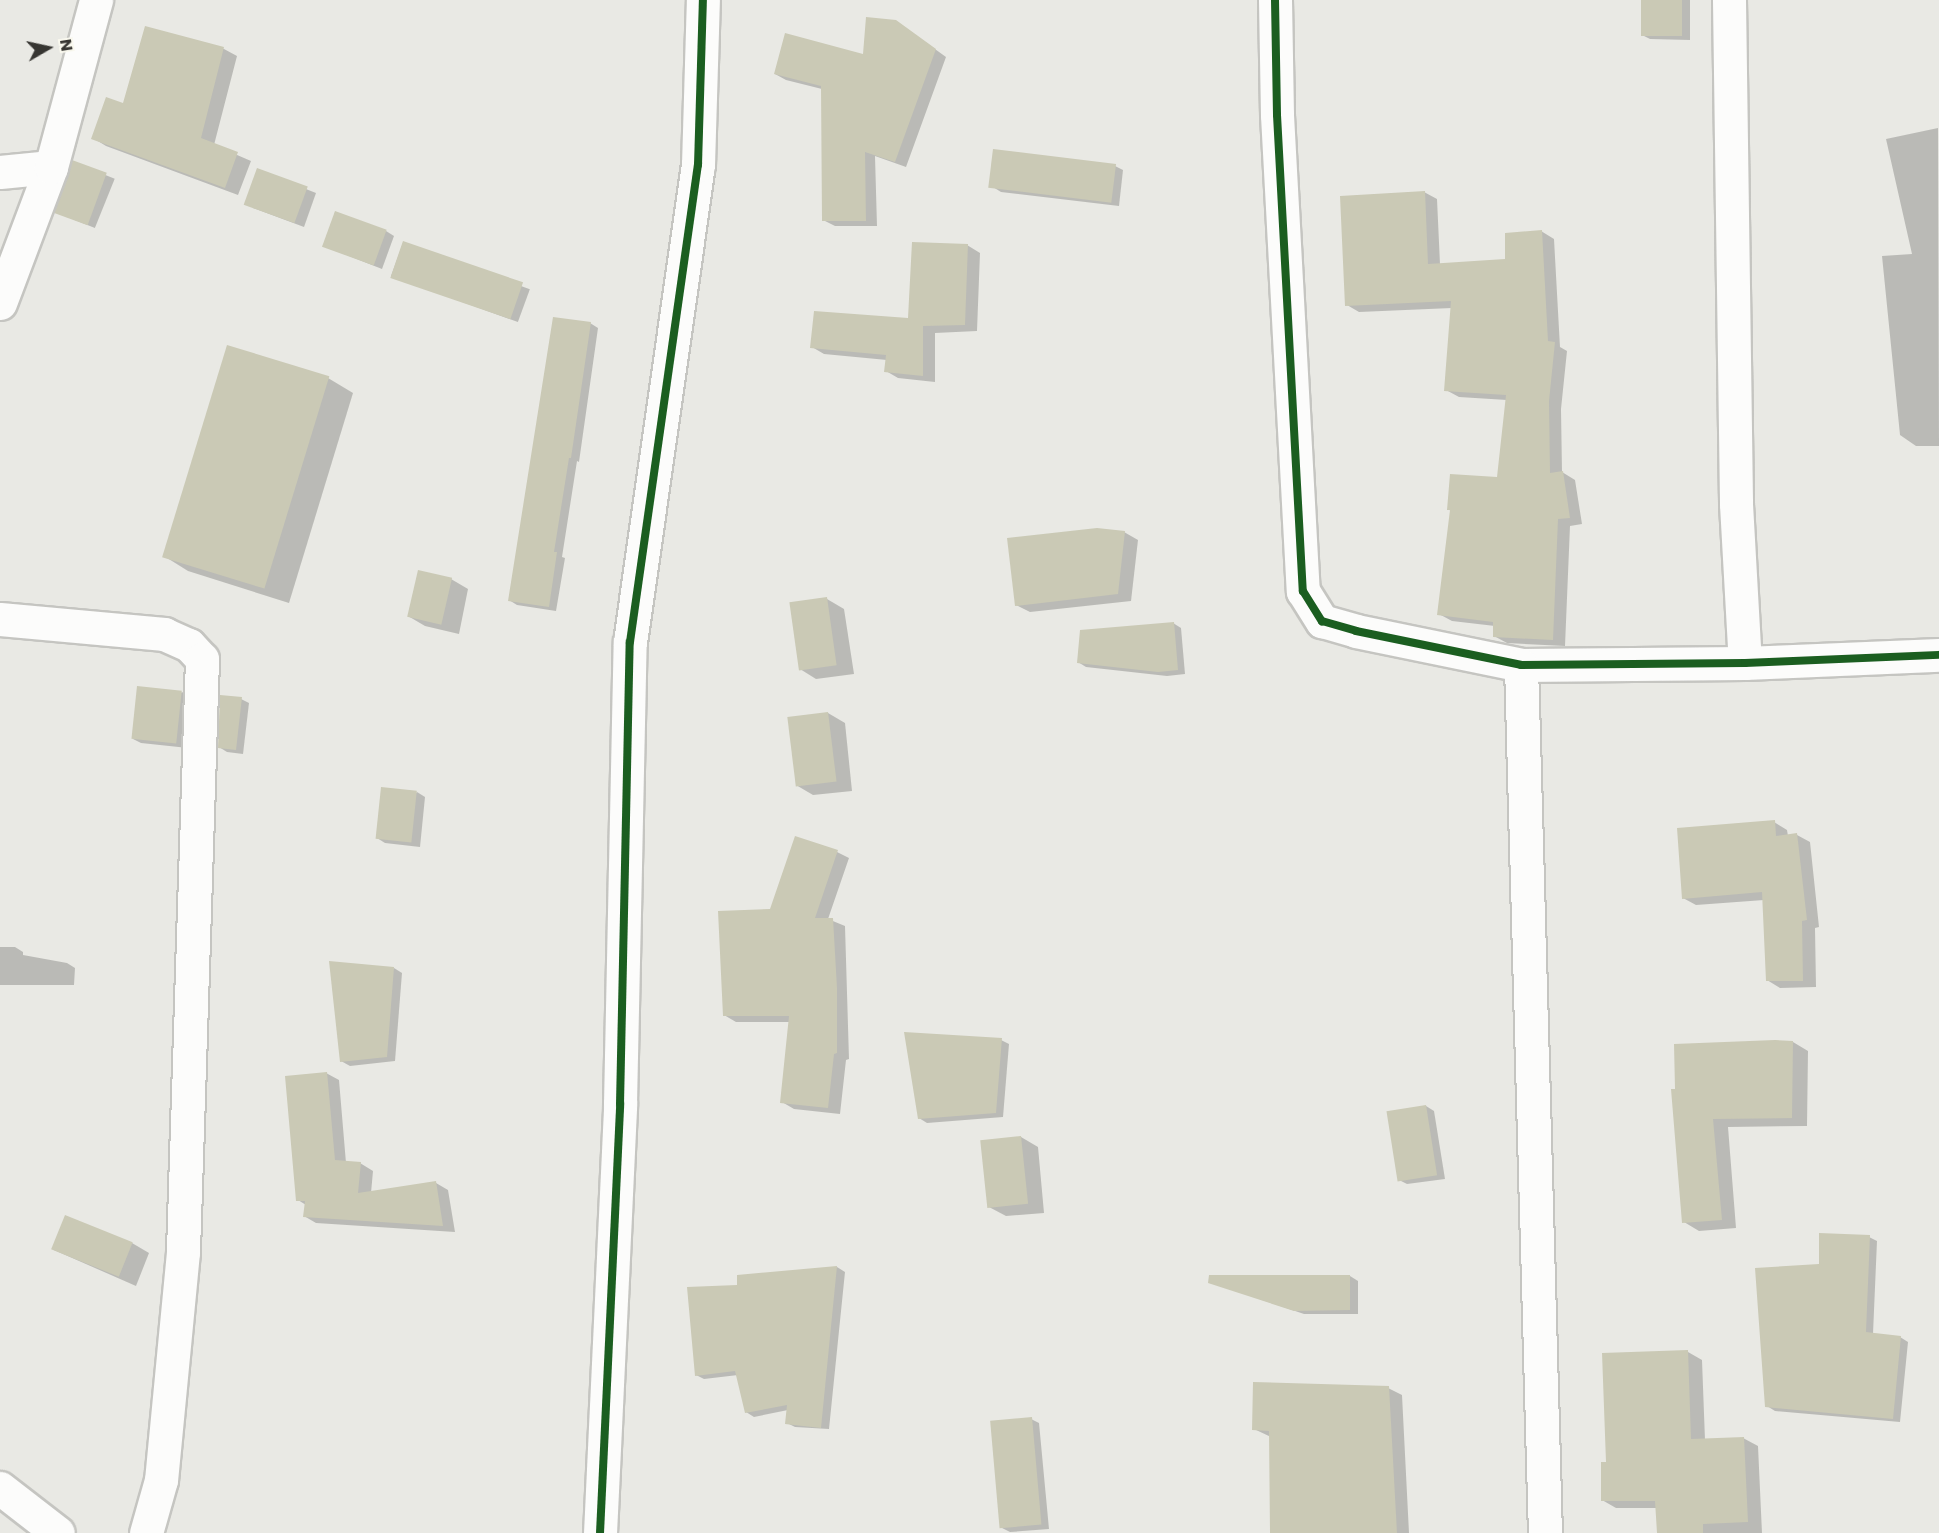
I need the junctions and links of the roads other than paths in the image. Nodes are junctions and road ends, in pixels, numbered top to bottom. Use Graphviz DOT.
graph roads {
  1 [pos="96,0"];
  2 [pos="703,0"];
  3 [pos="1275,0"];
  4 [pos="1728,0"];
  5 [pos="51,168"];
  6 [pos="0,172"];
  7 [pos="0,303"];
  8 [pos="0,618"];
  9 [pos="1939,655"];
  10 [pos="1744,663"];
  11 [pos="1521,665"];
  12 [pos="0,1488"];
  13 [pos="58,1533"];
  14 [pos="146,1533"];
  15 [pos="600,1533"];
  16 [pos="1545,1533"];
  1 -- 5 [label="street"];
  2 -- 15 [label="street"];
  3 -- 11 [label="street"];
  4 -- 10 [label="street"];
  5 -- 6 [label="street"];
  5 -- 7 [label="street"];
  8 -- 14 [label="street"];
  9 -- 10 [label="street"];
  10 -- 11 [label="street"];
  11 -- 16 [label="street"];
  12 -- 13 [label="street"];
}
